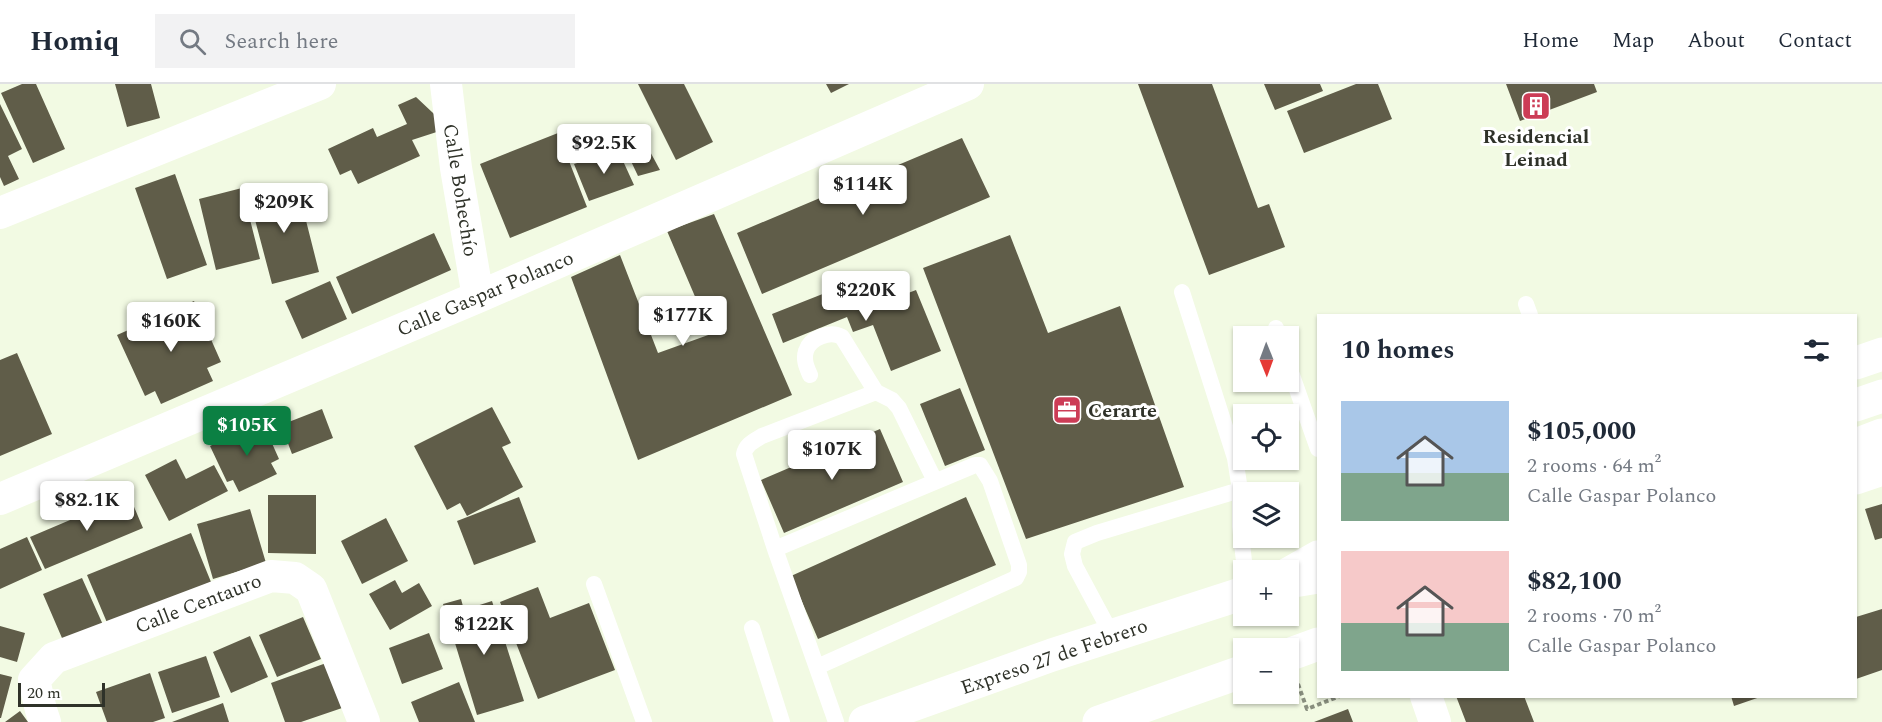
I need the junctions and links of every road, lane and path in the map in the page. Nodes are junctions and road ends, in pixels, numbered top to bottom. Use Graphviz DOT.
graph roads {
  1 [pos="320,84"];
  2 [pos="447,84"];
  3 [pos="968,84"];
  4 [pos="0,213"];
  5 [pos="1182,292"];
  6 [pos="478,297"];
  7 [pos="1882,354"];
  8 [pos="1857,363"];
  9 [pos="810,375"];
  10 [pos="876,392"];
  11 [pos="1298,392"];
  12 [pos="1882,396"];
  13 [pos="1857,405"];
  14 [pos="1882,435"];
  15 [pos="1857,445"];
  16 [pos="1317,446"];
  17 [pos="1882,469"];
  18 [pos="1857,478"];
  19 [pos="935,481"];
  20 [pos="1239,482"];
  21 [pos="1233,491"];
  22 [pos="0,499"];
  23 [pos="775,549"];
  24 [pos="1317,558"];
  25 [pos="1299,568"];
  26 [pos="1317,577"];
  27 [pos="1299,580"];
  28 [pos="594,584"];
  29 [pos="1233,596"];
  30 [pos="752,628"];
  31 [pos="1112,635"];
  32 [pos="1317,645"];
  33 [pos="1299,661"];
  34 [pos="817,667"];
  35 [pos="1233,675"];
  36 [pos="1299,687"];
  37 [pos="1335,698"];
  38 [pos="1427,698"];
  39 [pos="45,722"];
  40 [pos="364,722"];
  41 [pos="644,722"];
  42 [pos="782,722"];
  43 [pos="836,722"];
  44 [pos="865,722"];
  45 [pos="1099,722"];
  46 [pos="1435,722"];
  1 -- 4 [label="street"];
  2 -- 6 [label="street, Calle Bohechío"];
  3 -- 6 [label="street, Calle Gaspar Polanco"];
  5 -- 20 [label="lane"];
  6 -- 22 [label="street, Calle Gaspar Polanco"];
  7 -- 8 [label="main road"];
  9 -- 10 [label="lane"];
  10 -- 19 [label="lane"];
  10 -- 23 [label="lane"];
  11 -- 16 [label="lane"];
  12 -- 13 [label="main road"];
  14 -- 15 [label="main road"];
  17 -- 18 [label="main road"];
  19 -- 23 [label="lane"];
  19 -- 34 [label="lane"];
  21 -- 31 [label="lane"];
  23 -- 34 [label="lane"];
  24 -- 25 [label="main road"];
  26 -- 27 [label="main road"];
  28 -- 41 [label="lane"];
  29 -- 31 [label="main road, Expreso 27 de Febrero"];
  30 -- 42 [label="lane"];
  31 -- 44 [label="main road, Expreso 27 de Febrero"];
  32 -- 33 [label="main road"];
  34 -- 43 [label="lane"];
  35 -- 45 [label="main road"];
  36 -- 37 [label="path"];
  38 -- 46 [label="street"];
  39 -- 40 [label="street, Calle Centauro"];
}
